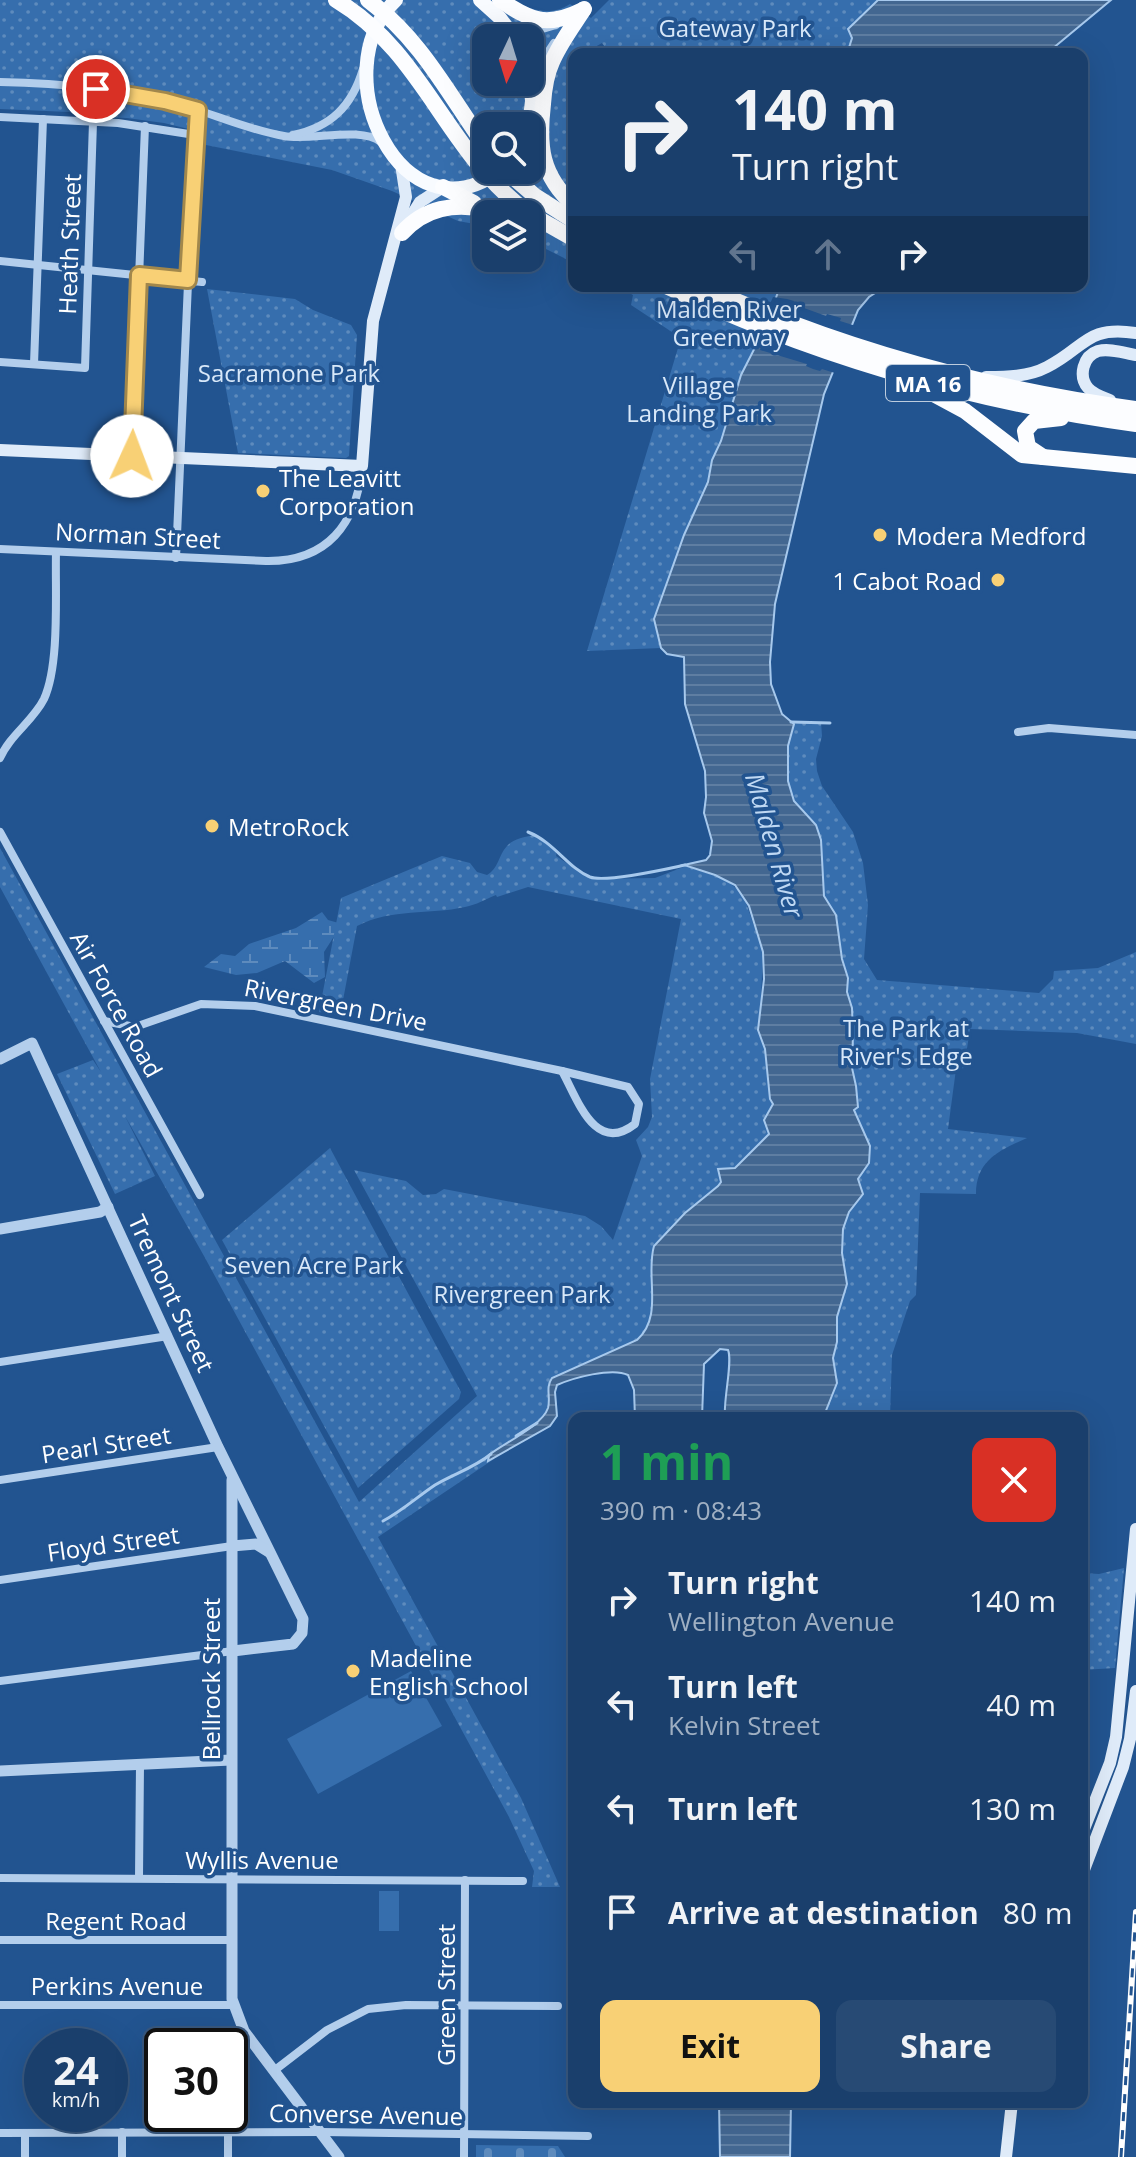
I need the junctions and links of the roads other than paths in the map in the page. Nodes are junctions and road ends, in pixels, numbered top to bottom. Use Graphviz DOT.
graph roads {
  1 [pos="336,0"];
  2 [pos="368,0"];
  3 [pos="480,0"];
  4 [pos="500,0"];
  5 [pos="589,4"];
  6 [pos="390,6"];
  7 [pos="505,23"];
  8 [pos="376,28"];
  9 [pos="368,49"];
  10 [pos="0,82"];
  11 [pos="531,96"];
  12 [pos="532,109"];
  13 [pos="198,110"];
  14 [pos="531,112"];
  15 [pos="0,117"];
  16 [pos="43,119"];
  17 [pos="93,122"];
  18 [pos="145,126"];
  19 [pos="472,126"];
  20 [pos="195,135"];
  21 [pos="277,135"];
  22 [pos="388,148"];
  23 [pos="472,156"];
  24 [pos="401,164"];
  25 [pos="476,184"];
  26 [pos="507,184"];
  27 [pos="516,184"];
  28 [pos="443,187"];
  29 [pos="568,199"];
  30 [pos="519,200"];
  31 [pos="472,202"];
  32 [pos="472,208"];
  33 [pos="568,217"];
  34 [pos="544,222"];
  35 [pos="402,233"];
  36 [pos="544,234"];
  37 [pos="568,236"];
  38 [pos="568,244"];
  39 [pos="392,250"];
  40 [pos="0,261"];
  41 [pos="38,265"];
  42 [pos="88,270"];
  43 [pos="139,275"];
  44 [pos="188,280"];
  45 [pos="202,282"];
  46 [pos="684,292"];
  47 [pos="710,292"];
  48 [pos="732,308"];
  49 [pos="1136,333"];
  50 [pos="1136,355"];
  51 [pos="872,359"];
  52 [pos="0,362"];
  53 [pos="34,364"];
  54 [pos="935,369"];
  55 [pos="1136,408"];
  56 [pos="1102,419"];
  57 [pos="1136,424"];
  58 [pos="0,450"];
  59 [pos="132,456"];
  60 [pos="181,458"];
  61 [pos="1053,458"];
  62 [pos="1136,464"];
  63 [pos="362,466"];
  64 [pos="0,549"];
  65 [pos="56,552"];
  66 [pos="176,558"];
  67 [pos="1018,732"];
  68 [pos="1136,735"];
  69 [pos="0,758"];
  70 [pos="0,832"];
  71 [pos="104,1021"];
  72 [pos="0,1059"];
  73 [pos="562,1071"];
  74 [pos="200,1195"];
  75 [pos="108,1207"];
  76 [pos="0,1229"];
  77 [pos="168,1336"];
  78 [pos="0,1362"];
  79 [pos="218,1447"];
  80 [pos="230,1472"];
  81 [pos="0,1480"];
  82 [pos="1136,1529"];
  83 [pos="232,1546"];
  84 [pos="274,1560"];
  85 [pos="0,1580"];
  86 [pos="233,1651"];
  87 [pos="0,1681"];
  88 [pos="1136,1691"];
  89 [pos="231,1760"];
  90 [pos="140,1764"];
  91 [pos="0,1771"];
  92 [pos="1088,1819"];
  93 [pos="1088,1859"];
  94 [pos="0,1878"];
  95 [pos="139,1878"];
  96 [pos="465,1880"];
  97 [pos="523,1881"];
  98 [pos="231,1883"];
  99 [pos="0,1940"];
  100 [pos="231,1940"];
  101 [pos="0,2005"];
  102 [pos="233,2005"];
  103 [pos="465,2005"];
  104 [pos="558,2006"];
  105 [pos="275,2070"];
  106 [pos="1011,2108"];
  107 [pos="122,2132"];
  108 [pos="322,2132"];
  109 [pos="0,2133"];
  110 [pos="25,2133"];
  111 [pos="228,2133"];
  112 [pos="464,2135"];
  113 [pos="588,2136"];
  114 [pos="25,2157"];
  115 [pos="122,2157"];
  116 [pos="228,2157"];
  117 [pos="339,2157"];
  118 [pos="464,2157"];
  119 [pos="1006,2157"];
  1 -- 8 [label="highway"];
  2 -- 6 [label="highway"];
  3 -- 7 [label="main road"];
  4 -- 5 [label="highway"];
  5 -- 7 [label="street"];
  5 -- 12 [label="street"];
  5 -- 29 [label="highway"];
  6 -- 8 [label="main road"];
  6 -- 19 [label="highway"];
  8 -- 9 [label="main road"];
  8 -- 23 [label="highway"];
  9 -- 21 [label="street"];
  9 -- 22 [label="main road"];
  10 -- 13 [label="street"];
  11 -- 12 [label="main road"];
  12 -- 14 [label="main road"];
  13 -- 20 [label="street"];
  13 -- 21 [label="street"];
  15 -- 16 [label="street"];
  16 -- 17 [label="street"];
  16 -- 41 [label="street"];
  17 -- 18 [label="street"];
  17 -- 42 [label="street, Heath Street"];
  18 -- 20 [label="street"];
  18 -- 43 [label="street"];
  20 -- 44 [label="street"];
  21 -- 22 [label="street"];
  22 -- 24 [label="main road"];
  24 -- 28 [label="main road"];
  24 -- 39 [label="main road"];
  25 -- 28 [label="main road"];
  26 -- 30 [label="highway"];
  27 -- 33 [label="highway"];
  28 -- 31 [label="highway"];
  28 -- 35 [label="main road"];
  32 -- 35 [label="highway"];
  34 -- 37 [label="highway"];
  35 -- 39 [label="main road"];
  36 -- 38 [label="highway"];
  39 -- 63 [label="main road"];
  40 -- 41 [label="street"];
  41 -- 42 [label="street"];
  41 -- 53 [label="street"];
  42 -- 43 [label="street"];
  42 -- 53 [label="street, Heath Street"];
  43 -- 44 [label="street"];
  43 -- 59 [label="street"];
  44 -- 45 [label="street"];
  44 -- 60 [label="street"];
  46 -- 48 [label="highway, MA 16"];
  47 -- 48 [label="highway, MA 16"];
  48 -- 51 [label="highway, MA 16"];
  49 -- 54 [label="main road"];
  50 -- 55 [label="main road"];
  51 -- 54 [label="highway, MA 16"];
  51 -- 56 [label="highway, MA 16"];
  51 -- 61 [label="highway"];
  52 -- 53 [label="street"];
  54 -- 55 [label="highway, MA 16"];
  56 -- 57 [label="highway, MA 16"];
  56 -- 61 [label="highway"];
  58 -- 59 [label="main road"];
  59 -- 60 [label="main road"];
  60 -- 63 [label="main road"];
  60 -- 66 [label="street"];
  61 -- 62 [label="highway"];
  63 -- 66 [label="street, Norman Street"];
  64 -- 65 [label="street, Norman Street"];
  65 -- 66 [label="street, Norman Street"];
  65 -- 69 [label="street"];
  67 -- 68 [label="street"];
  70 -- 71 [label="street, Air Force Road"];
  71 -- 73 [label="street, Rivergreen Drive"];
  71 -- 74 [label="street, Air Force Road"];
  72 -- 75 [label="street, Tremont Street"];
  73 -- 73 [label="street, Rivergreen Drive"];
  75 -- 76 [label="street"];
  75 -- 77 [label="street, Tremont Street"];
  77 -- 78 [label="street"];
  77 -- 79 [label="street, Tremont Street"];
  79 -- 80 [label="street, Tremont Street"];
  79 -- 81 [label="street, Pearl Street"];
  80 -- 83 [label="street, Bellrock Street"];
  80 -- 84 [label="street, Tremont Street"];
  82 -- 92 [label="main road"];
  83 -- 84 [label="street"];
  83 -- 85 [label="street, Floyd Street"];
  83 -- 86 [label="street, Bellrock Street"];
  84 -- 86 [label="street, Tremont Street"];
  86 -- 87 [label="street"];
  86 -- 89 [label="street, Bellrock Street"];
  88 -- 93 [label="main road"];
  89 -- 90 [label="street"];
  89 -- 98 [label="street, Bellrock Street"];
  90 -- 91 [label="street"];
  90 -- 95 [label="street"];
  94 -- 95 [label="street, Wyllis Avenue"];
  95 -- 98 [label="street, Wyllis Avenue"];
  96 -- 97 [label="street, Wyllis Avenue"];
  96 -- 98 [label="street, Wyllis Avenue"];
  96 -- 103 [label="street, Green Street"];
  98 -- 100 [label="street, Bellrock Street"];
  99 -- 100 [label="street, Regent Road"];
  100 -- 102 [label="street, Bellrock Street"];
  101 -- 102 [label="street, Perkins Avenue"];
  102 -- 105 [label="street"];
  103 -- 104 [label="street"];
  103 -- 105 [label="street"];
  103 -- 112 [label="street, Green Street"];
  105 -- 108 [label="street"];
  106 -- 119 [label="main road"];
  107 -- 110 [label="street, Converse Avenue"];
  107 -- 111 [label="street, Converse Avenue"];
  107 -- 115 [label="street"];
  108 -- 111 [label="street, Converse Avenue"];
  108 -- 112 [label="street, Converse Avenue"];
  108 -- 117 [label="street"];
  109 -- 110 [label="street, Converse Avenue"];
  110 -- 114 [label="street"];
  111 -- 116 [label="street"];
  112 -- 113 [label="street, Converse Avenue"];
  112 -- 118 [label="street, Green Street"];
}
